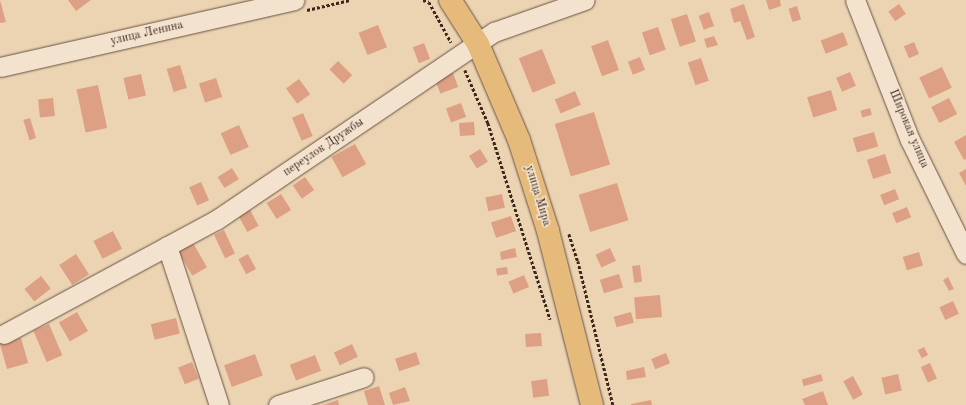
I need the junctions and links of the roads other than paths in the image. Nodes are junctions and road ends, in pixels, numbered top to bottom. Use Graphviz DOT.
graph roads {
  1 [pos="294,0"];
  2 [pos="450,0"];
  3 [pos="585,0"];
  4 [pos="855,0"];
  5 [pos="478,44"];
  6 [pos="0,67"];
  7 [pos="167,246"];
  8 [pos="966,254"];
  9 [pos="4,334"];
  10 [pos="364,377"];
  11 [pos="219,405"];
  12 [pos="278,405"];
  13 [pos="592,405"];
  1 -- 6 [label="street, улица Ленина"];
  2 -- 5 [label="highway, улица Мира"];
  3 -- 5 [label="street"];
  4 -- 8 [label="street, Широкая улица"];
  5 -- 7 [label="street, переулок Дружбы"];
  5 -- 13 [label="highway, улица Мира"];
  7 -- 9 [label="street, переулок Дружбы"];
  7 -- 11 [label="street"];
  10 -- 12 [label="street"];
}
